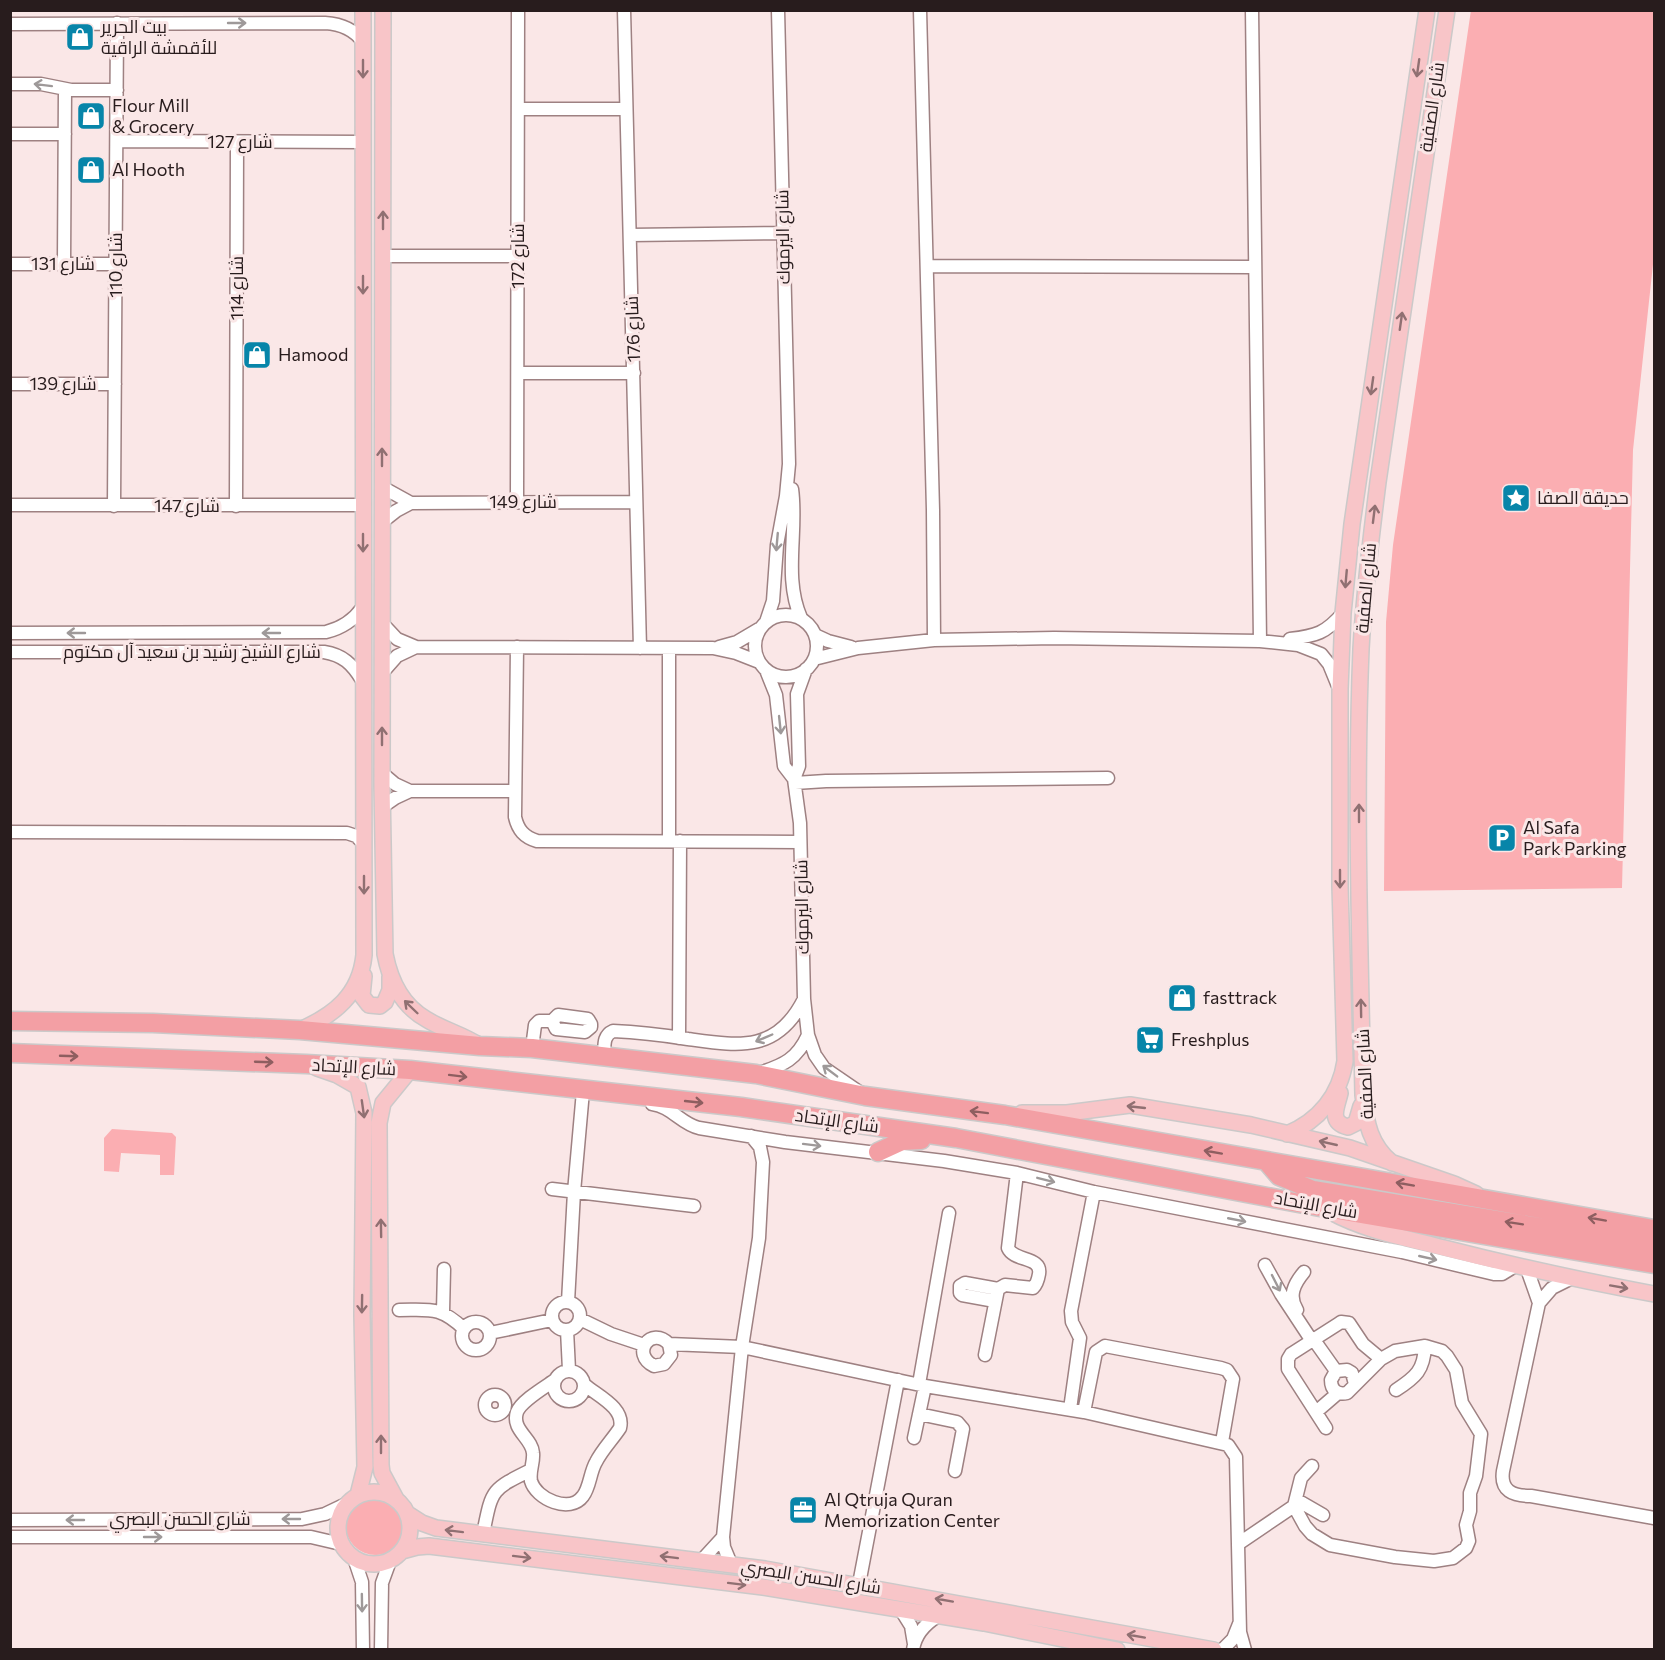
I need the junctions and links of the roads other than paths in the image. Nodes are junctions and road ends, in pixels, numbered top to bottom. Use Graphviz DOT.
graph roads {
  1 [pos="283,10"];
  2 [pos="363,10"];
  3 [pos="383,10"];
  4 [pos="518,10"];
  5 [pos="624,10"];
  6 [pos="778,10"];
  7 [pos="920,10"];
  8 [pos="1252,10"];
  9 [pos="1427,10"];
  10 [pos="1447,10"];
  11 [pos="117,23"];
  12 [pos="279,23"];
  13 [pos="10,24"];
  14 [pos="363,42"];
  15 [pos="10,84"];
  16 [pos="65,89"];
  17 [pos="117,90"];
  18 [pos="518,109"];
  19 [pos="626,109"];
  20 [pos="10,134"];
  21 [pos="65,134"];
  22 [pos="117,141"];
  23 [pos="237,142"];
  24 [pos="363,142"];
  25 [pos="363,174"];
  26 [pos="382,174"];
  27 [pos="783,233"];
  28 [pos="630,235"];
  29 [pos="383,256"];
  30 [pos="518,256"];
  31 [pos="10,264"];
  32 [pos="64,264"];
  33 [pos="116,264"];
  34 [pos="927,266"];
  35 [pos="1255,267"];
  36 [pos="518,373"];
  37 [pos="634,373"];
  38 [pos="10,384"];
  39 [pos="115,384"];
  40 [pos="789,464"];
  41 [pos="363,486"];
  42 [pos="382,487"];
  43 [pos="636,501"];
  44 [pos="517,502"];
  45 [pos="411,503"];
  46 [pos="363,505"];
  47 [pos="10,506"];
  48 [pos="114,506"];
  49 [pos="236,506"];
  50 [pos="382,522"];
  51 [pos="362,608"];
  52 [pos="1343,613"];
  53 [pos="801,618"];
  54 [pos="383,624"];
  55 [pos="763,626"];
  56 [pos="10,633"];
  57 [pos="302,633"];
  58 [pos="815,635"];
  59 [pos="934,640"];
  60 [pos="1265,641"];
  61 [pos="416,647"];
  62 [pos="517,647"];
  63 [pos="640,648"];
  64 [pos="669,648"];
  65 [pos="713,648"];
  66 [pos="858,648"];
  67 [pos="10,652"];
  68 [pos="301,652"];
  69 [pos="810,664"];
  70 [pos="762,666"];
  71 [pos="382,673"];
  72 [pos="362,680"];
  73 [pos="1340,689"];
  74 [pos="382,773"];
  75 [pos="1108,778"];
  76 [pos="794,781"];
  77 [pos="410,791"];
  78 [pos="515,791"];
  79 [pos="382,807"];
  80 [pos="363,821"];
  81 [pos="10,832"];
  82 [pos="347,833"];
  83 [pos="674,841"];
  84 [pos="800,842"];
  85 [pos="363,844"];
  86 [pos="363,964"];
  87 [pos="390,973"];
  88 [pos="804,999"];
  89 [pos="10,1021"];
  90 [pos="300,1030"];
  91 [pos="609,1033"];
  92 [pos="808,1035"];
  93 [pos="679,1038"];
  94 [pos="480,1046"];
  95 [pos="532,1048"];
  96 [pos="10,1053"];
  97 [pos="604,1057"];
  98 [pos="306,1064"];
  99 [pos="410,1070"];
  100 [pos="756,1074"];
  101 [pos="1343,1076"];
  102 [pos="583,1091"];
  103 [pos="616,1094"];
  104 [pos="1363,1095"];
  105 [pos="866,1096"];
  106 [pos="1005,1115"];
  107 [pos="1287,1134"];
  108 [pos="750,1136"];
  109 [pos="956,1138"];
  110 [pos="785,1142"];
  111 [pos="878,1152"];
  112 [pos="763,1162"];
  113 [pos="1268,1162"];
  114 [pos="1392,1163"];
  115 [pos="1017,1173"];
  116 [pos="552,1189"];
  117 [pos="574,1192"];
  118 [pos="1094,1192"];
  119 [pos="1481,1197"];
  120 [pos="694,1206"];
  121 [pos="1320,1207"];
  122 [pos="949,1213"];
  123 [pos="1654,1229"];
  124 [pos="1654,1246"];
  125 [pos="1654,1264"];
  126 [pos="1265,1265"];
  127 [pos="1521,1267"];
  128 [pos="444,1269"];
  129 [pos="1304,1272"];
  130 [pos="1570,1279"];
  131 [pos="1654,1294"];
  132 [pos="1289,1300"];
  133 [pos="568,1302"];
  134 [pos="1539,1303"];
  135 [pos="399,1310"];
  136 [pos="443,1312"];
  137 [pos="580,1319"];
  138 [pos="552,1320"];
  139 [pos="464,1329"];
  140 [pos="567,1330"];
  141 [pos="490,1333"];
  142 [pos="1314,1339"];
  143 [pos="669,1344"];
  144 [pos="644,1345"];
  145 [pos="1425,1346"];
  146 [pos="742,1347"];
  147 [pos="985,1354"];
  148 [pos="1381,1359"];
  149 [pos="569,1370"];
  150 [pos="1336,1371"];
  151 [pos="555,1380"];
  152 [pos="898,1380"];
  153 [pos="1355,1384"];
  154 [pos="585,1385"];
  155 [pos="922,1385"];
  156 [pos="1396,1390"];
  157 [pos="1338,1393"];
  158 [pos="504,1402"];
  159 [pos="523,1404"];
  160 [pos="1070,1409"];
  161 [pos="1084,1412"];
  162 [pos="1316,1412"];
  163 [pos="919,1414"];
  164 [pos="1326,1428"];
  165 [pos="914,1438"];
  166 [pos="1222,1442"];
  167 [pos="1312,1466"];
  168 [pos="531,1470"];
  169 [pos="955,1471"];
  170 [pos="352,1499"];
  171 [pos="396,1499"];
  172 [pos="1296,1503"];
  173 [pos="408,1514"];
  174 [pos="1323,1515"];
  175 [pos="1654,1518"];
  176 [pos="10,1520"];
  177 [pos="483,1534"];
  178 [pos="10,1537"];
  179 [pos="723,1537"];
  180 [pos="341,1544"];
  181 [pos="1238,1544"];
  182 [pos="402,1551"];
  183 [pos="354,1558"];
  184 [pos="390,1561"];
  185 [pos="701,1561"];
  186 [pos="731,1564"];
  187 [pos="859,1584"];
  188 [pos="901,1610"];
  189 [pos="1019,1614"];
  190 [pos="938,1616"];
  191 [pos="984,1623"];
  192 [pos="1239,1623"];
  193 [pos="1074,1625"];
  194 [pos="1034,1634"];
  195 [pos="914,1647"];
  196 [pos="363,1650"];
  197 [pos="381,1650"];
  198 [pos="1117,1650"];
  199 [pos="1214,1650"];
  200 [pos="1222,1650"];
  201 [pos="1245,1650"];
  1 -- 12 [label="street"];
  2 -- 14 [label="main road"];
  3 -- 26 [label="main road"];
  4 -- 18 [label="street, شارع 172"];
  5 -- 19 [label="street, شارع 176"];
  6 -- 27 [label="street, شارع اليرموك"];
  7 -- 34 [label="street"];
  8 -- 35 [label="street"];
  9 -- 52 [label="main road, شارع الصفية, one-way"];
  104 -- 10 [label="main road, شارع الصفية, one-way"];
  11 -- 12 [label="street, one-way"];
  11 -- 13 [label="street"];
  11 -- 17 [label="street, شارع 110"];
  12 -- 14 [label="street"];
  14 -- 24 [label="main road, one-way"];
  16 -- 15 [label="street, one-way"];
  16 -- 17 [label="street"];
  16 -- 21 [label="street"];
  17 -- 22 [label="street, شارع 110"];
  18 -- 19 [label="street"];
  18 -- 30 [label="street, شارع 172"];
  19 -- 28 [label="street, شارع 176"];
  20 -- 21 [label="street"];
  21 -- 32 [label="street"];
  22 -- 23 [label="street, شارع 127"];
  22 -- 33 [label="street, شارع 110"];
  23 -- 24 [label="street, شارع 127"];
  23 -- 49 [label="street, شارع 114"];
  24 -- 25 [label="main road"];
  25 -- 26 [label="main road"];
  25 -- 41 [label="main road, one-way"];
  29 -- 26 [label="main road, one-way"];
  27 -- 28 [label="street"];
  27 -- 40 [label="street, شارع اليرموك"];
  28 -- 37 [label="street, شارع 176"];
  29 -- 30 [label="street"];
  42 -- 29 [label="main road, one-way"];
  30 -- 36 [label="street, شارع 172"];
  31 -- 32 [label="street, شارع 131"];
  32 -- 33 [label="street, شارع 131"];
  33 -- 39 [label="street, شارع 110"];
  34 -- 35 [label="street"];
  34 -- 59 [label="street"];
  35 -- 60 [label="street"];
  36 -- 37 [label="street"];
  36 -- 44 [label="street, شارع 172"];
  37 -- 43 [label="street, شارع 176"];
  38 -- 39 [label="street, شارع 139"];
  39 -- 48 [label="street, شارع 110"];
  40 -- 53 [label="street, شارع اليرموك"];
  40 -- 55 [label="street, شارع اليرموك, one-way"];
  41 -- 42 [label="main road"];
  41 -- 46 [label="main road"];
  42 -- 45 [label="street, شارع 149"];
  42 -- 50 [label="main road"];
  43 -- 44 [label="street, شارع 149"];
  43 -- 63 [label="street, شارع 176"];
  44 -- 45 [label="street, شارع 149"];
  45 -- 50 [label="street"];
  46 -- 49 [label="street, شارع 147"];
  46 -- 51 [label="main road, one-way"];
  47 -- 48 [label="street, شارع 147"];
  48 -- 49 [label="street, شارع 147"];
  50 -- 54 [label="main road"];
  51 -- 57 [label="street, شارع الشيخ رشيد بن سعيد آل مكتوم"];
  51 -- 72 [label="main road"];
  52 -- 60 [label="street"];
  52 -- 73 [label="main road, شارع الصفية"];
  53 -- 55 [label="street"];
  53 -- 58 [label="street"];
  54 -- 61 [label="street"];
  54 -- 71 [label="main road"];
  55 -- 65 [label="street"];
  55 -- 70 [label="street"];
  57 -- 56 [label="street, شارع الشيخ رشيد بن سعيد آل مكتوم, one-way"];
  57 -- 68 [label="street"];
  58 -- 66 [label="street"];
  58 -- 69 [label="street"];
  59 -- 60 [label="street"];
  59 -- 66 [label="street"];
  60 -- 73 [label="street"];
  61 -- 62 [label="street"];
  61 -- 71 [label="street"];
  62 -- 63 [label="street"];
  62 -- 78 [label="street"];
  63 -- 64 [label="street"];
  64 -- 65 [label="street"];
  64 -- 83 [label="street"];
  65 -- 70 [label="street"];
  66 -- 69 [label="street"];
  67 -- 68 [label="street, شارع الشيخ رشيد بن سعيد آل مكتوم"];
  68 -- 72 [label="street, شارع الشيخ رشيد بن سعيد آل مكتوم"];
  69 -- 70 [label="street"];
  69 -- 76 [label="street, شارع اليرموك"];
  70 -- 76 [label="street, شارع اليرموك, one-way"];
  74 -- 71 [label="main road, one-way"];
  72 -- 80 [label="main road"];
  73 -- 101 [label="main road, شارع الصفية, one-way"];
  74 -- 77 [label="street"];
  74 -- 79 [label="main road"];
  75 -- 76 [label="street"];
  76 -- 84 [label="street, شارع اليرموك"];
  77 -- 78 [label="street"];
  77 -- 79 [label="street"];
  78 -- 83 [label="street"];
  79 -- 87 [label="main road"];
  80 -- 82 [label="street"];
  80 -- 85 [label="main road"];
  81 -- 82 [label="street"];
  82 -- 85 [label="street"];
  83 -- 84 [label="street"];
  83 -- 93 [label="street"];
  84 -- 88 [label="street, شارع اليرموك"];
  85 -- 86 [label="main road, one-way"];
  86 -- 87 [label="main road"];
  86 -- 90 [label="main road"];
  94 -- 87 [label="main road, one-way"];
  88 -- 92 [label="street, شارع اليرموك"];
  88 -- 93 [label="street, one-way"];
  89 -- 90 [label="highway, شارع الإتحاد"];
  90 -- 94 [label="highway, شارع الإتحاد"];
  91 -- 93 [label="street"];
  91 -- 95 [label="street"];
  91 -- 97 [label="street"];
  92 -- 100 [label="street"];
  105 -- 92 [label="street, شارع اليرموك, one-way"];
  94 -- 95 [label="highway, شارع الإتحاد"];
  95 -- 97 [label="highway, شارع الإتحاد"];
  96 -- 98 [label="highway, شارع الإتحاد, one-way"];
  97 -- 100 [label="highway, شارع الإتحاد"];
  98 -- 99 [label="highway, شارع الإتحاد"];
  98 -- 170 [label="main road, one-way"];
  99 -- 102 [label="highway, شارع الإتحاد, one-way"];
  171 -- 99 [label="main road, one-way"];
  100 -- 105 [label="highway, شارع الإتحاد"];
  101 -- 104 [label="main road"];
  101 -- 107 [label="main road, شارع الصفية"];
  102 -- 103 [label="highway, شارع الإتحاد"];
  102 -- 117 [label="street"];
  103 -- 108 [label="street"];
  103 -- 109 [label="highway, شارع الإتحاد, one-way"];
  104 -- 114 [label="main road, شارع الصفية"];
  106 -- 105 [label="highway, شارع الإتحاد, one-way"];
  107 -- 106 [label="main road, one-way"];
  113 -- 106 [label="highway, شارع الإتحاد, one-way"];
  114 -- 107 [label="main road, one-way"];
  108 -- 110 [label="street"];
  108 -- 112 [label="street"];
  109 -- 111 [label="highway"];
  109 -- 121 [label="highway, شارع الإتحاد"];
  110 -- 111 [label="street, one-way"];
  110 -- 112 [label="street"];
  111 -- 115 [label="street"];
  112 -- 146 [label="street"];
  119 -- 113 [label="highway, شارع الإتحاد, one-way"];
  124 -- 113 [label="highway, one-way"];
  114 -- 119 [label="main road"];
  115 -- 118 [label="street, one-way"];
  115 -- 147 [label="street"];
  116 -- 117 [label="street"];
  117 -- 120 [label="street"];
  117 -- 133 [label="street"];
  118 -- 127 [label="street, one-way"];
  118 -- 160 [label="street"];
  123 -- 119 [label="highway, شارع الإتحاد, one-way"];
  121 -- 125 [label="highway, شارع الإتحاد"];
  121 -- 127 [label="main road"];
  122 -- 155 [label="street"];
  126 -- 132 [label="street, one-way"];
  127 -- 130 [label="main road"];
  127 -- 134 [label="street"];
  128 -- 136 [label="street"];
  129 -- 132 [label="street"];
  130 -- 131 [label="main road, one-way"];
  130 -- 134 [label="street"];
  132 -- 142 [label="street"];
  133 -- 137 [label="street"];
  133 -- 138 [label="street"];
  134 -- 175 [label="street"];
  135 -- 136 [label="street"];
  136 -- 139 [label="street"];
  137 -- 140 [label="street"];
  137 -- 144 [label="street"];
  138 -- 140 [label="street"];
  138 -- 141 [label="street"];
  139 -- 141 [label="street"];
  139 -- 141 [label="street"];
  140 -- 149 [label="street"];
  142 -- 148 [label="street"];
  142 -- 150 [label="street"];
  142 -- 162 [label="street"];
  143 -- 144 [label="street"];
  143 -- 144 [label="street"];
  143 -- 146 [label="street"];
  145 -- 148 [label="street"];
  145 -- 156 [label="street"];
  145 -- 172 [label="street"];
  146 -- 152 [label="street"];
  146 -- 179 [label="street"];
  148 -- 153 [label="street"];
  149 -- 151 [label="street"];
  149 -- 154 [label="street"];
  150 -- 153 [label="street"];
  150 -- 157 [label="street"];
  151 -- 154 [label="street"];
  151 -- 159 [label="street"];
  152 -- 155 [label="street"];
  152 -- 187 [label="street"];
  153 -- 157 [label="street"];
  154 -- 168 [label="street"];
  155 -- 160 [label="street"];
  155 -- 163 [label="street"];
  157 -- 162 [label="street"];
  158 -- 159 [label="street"];
  159 -- 168 [label="street"];
  160 -- 161 [label="street"];
  161 -- 166 [label="street"];
  161 -- 166 [label="street"];
  162 -- 164 [label="street"];
  163 -- 165 [label="street"];
  163 -- 169 [label="street"];
  166 -- 181 [label="street"];
  167 -- 172 [label="street"];
  168 -- 177 [label="street"];
  170 -- 171 [label="main road"];
  170 -- 176 [label="street, شارع الحسن البصري, one-way"];
  170 -- 180 [label="main road"];
  171 -- 173 [label="main road"];
  172 -- 174 [label="street"];
  172 -- 181 [label="street"];
  177 -- 173 [label="main road, شارع الحسن البصري, one-way"];
  173 -- 182 [label="main road"];
  185 -- 177 [label="main road, شارع الحسن البصري, one-way"];
  178 -- 180 [label="street, شارع الحسن البصري, one-way"];
  179 -- 185 [label="street"];
  179 -- 186 [label="street"];
  180 -- 183 [label="main road"];
  181 -- 192 [label="street"];
  182 -- 184 [label="main road"];
  182 -- 188 [label="main road, شارع الحسن البصري, one-way"];
  183 -- 184 [label="main road"];
  183 -- 196 [label="street, one-way"];
  184 -- 197 [label="street"];
  185 -- 186 [label="main road, شارع الحسن البصري"];
  186 -- 187 [label="main road, شارع الحسن البصري"];
  189 -- 187 [label="main road, شارع الحسن البصري, one-way"];
  188 -- 190 [label="main road, شارع الحسن البصري"];
  188 -- 195 [label="street"];
  189 -- 191 [label="main road"];
  189 -- 193 [label="main road, شارع الحسن البصري"];
  190 -- 191 [label="main road, شارع الحسن البصري"];
  190 -- 195 [label="street"];
  191 -- 194 [label="main road, شارع الحسن البصري"];
  192 -- 200 [label="street"];
  192 -- 201 [label="street"];
  193 -- 194 [label="main road"];
  199 -- 193 [label="main road, شارع الحسن البصري, one-way"];
  194 -- 198 [label="main road, شارع الحسن البصري"];
}
